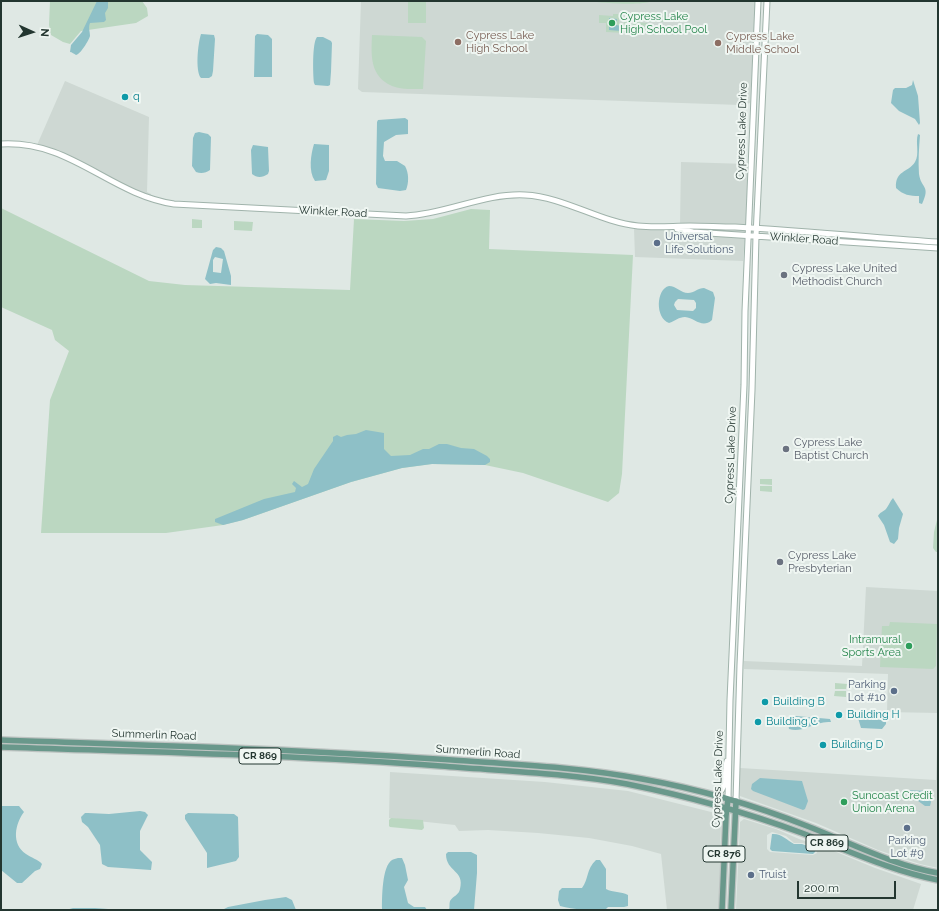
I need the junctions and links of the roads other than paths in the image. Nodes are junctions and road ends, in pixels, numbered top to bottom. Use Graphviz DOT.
graph roads {
  1 [pos="758,1"];
  2 [pos="767,1"];
  3 [pos="1,144"];
  4 [pos="670,227"];
  5 [pos="749,228"];
  6 [pos="757,228"];
  7 [pos="748,236"];
  8 [pos="756,236"];
  9 [pos="874,237"];
  10 [pos="844,242"];
  11 [pos="938,242"];
  12 [pos="938,248"];
  13 [pos="1,740"];
  14 [pos="1,747"];
  15 [pos="730,752"];
  16 [pos="715,795"];
  17 [pos="728,799"];
  18 [pos="736,801"];
  19 [pos="727,808"];
  20 [pos="736,810"];
  21 [pos="827,843"];
  22 [pos="868,852"];
  23 [pos="938,873"];
  24 [pos="938,880"];
  25 [pos="722,910"];
  26 [pos="731,910"];
  1 -- 5 [label="main road, Cypress Lake Drive / CR 876"];
  2 -- 6 [label="main road, Cypress Lake Drive / CR 876"];
  3 -- 4 [label="main road, Winkler Road"];
  4 -- 5 [label="main road, Winkler Road"];
  4 -- 7 [label="main road, Winkler Road"];
  5 -- 6 [label="main road, Winkler Road"];
  5 -- 7 [label="main road, Cypress Lake Drive / CR 876"];
  6 -- 8 [label="main road, Cypress Lake Drive / CR 876"];
  6 -- 9 [label="main road, Winkler Road"];
  7 -- 8 [label="main road, Winkler Road"];
  7 -- 15 [label="main road, Cypress Lake Drive / CR 876"];
  8 -- 10 [label="main road, Winkler Road"];
  8 -- 18 [label="main road, Cypress Lake Drive / CR 876"];
  9 -- 10 [label="main road"];
  9 -- 11 [label="main road, Winkler Road"];
  10 -- 12 [label="main road, Winkler Road"];
  13 -- 16 [label="main road, Summerlin Road / CR 869"];
  14 -- 19 [label="main road, Summerlin Road / CR 869"];
  15 -- 16 [label="main road"];
  15 -- 17 [label="main road, Cypress Lake Drive / CR 876"];
  16 -- 17 [label="main road, Summerlin Road / CR 869"];
  17 -- 18 [label="main road, Summerlin Road / CR 869"];
  17 -- 19 [label="main road, Cypress Lake Drive / CR 876"];
  18 -- 20 [label="main road, Cypress Lake Drive / CR 876"];
  18 -- 22 [label="main road, Summerlin Road / CR 869"];
  19 -- 20 [label="main road, Summerlin Road / CR 869"];
  19 -- 25 [label="main road, Cypress Lake Drive / CR 876"];
  20 -- 21 [label="main road, Summerlin Road / CR 869"];
  20 -- 26 [label="main road, Cypress Lake Drive / CR 876"];
  21 -- 22 [label="main road"];
  21 -- 24 [label="main road, Summerlin Road / CR 869"];
  22 -- 23 [label="main road, Summerlin Road / CR 869"];
}
